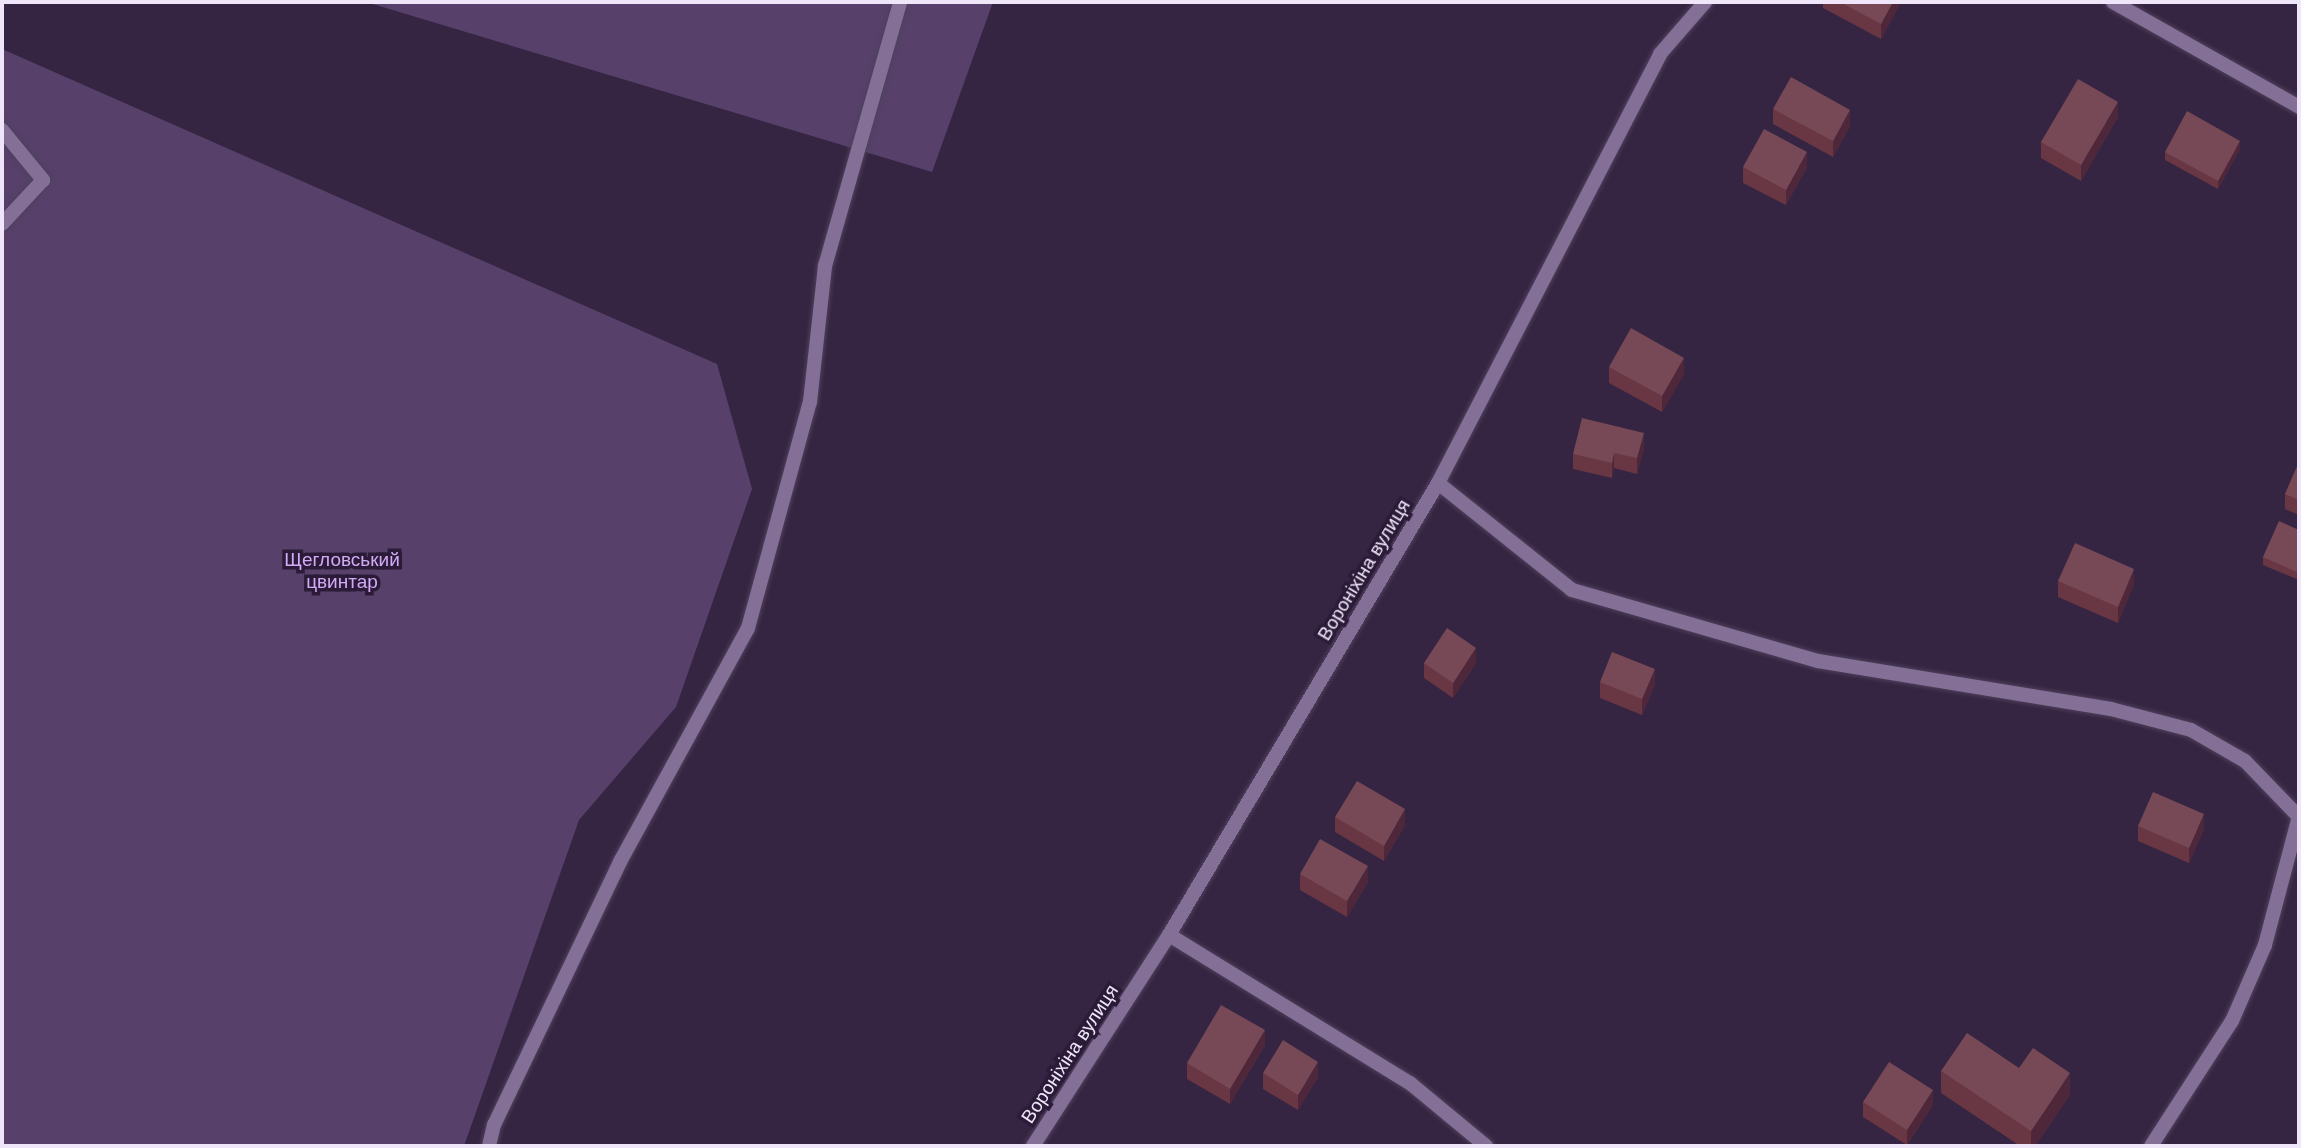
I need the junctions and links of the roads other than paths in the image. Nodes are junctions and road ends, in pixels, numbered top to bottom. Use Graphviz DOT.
graph roads {
  1 [pos="900,2"];
  2 [pos="1705,2"];
  3 [pos="2113,2"];
  4 [pos="2299,107"];
  5 [pos="2,131"];
  6 [pos="2,224"];
  7 [pos="1438,483"];
  8 [pos="2299,816"];
  9 [pos="1169,935"];
  10 [pos="489,1146"];
  11 [pos="1033,1146"];
  12 [pos="1486,1146"];
  13 [pos="2151,1146"];
  1 -- 10 [label="street"];
  2 -- 7 [label="street, Вороніхіна вулиця"];
  3 -- 4 [label="street"];
  5 -- 6 [label="street"];
  7 -- 8 [label="street"];
  7 -- 9 [label="street, Вороніхіна вулиця"];
  8 -- 13 [label="street"];
  9 -- 11 [label="street, Вороніхіна вулиця"];
  9 -- 12 [label="street"];
}
